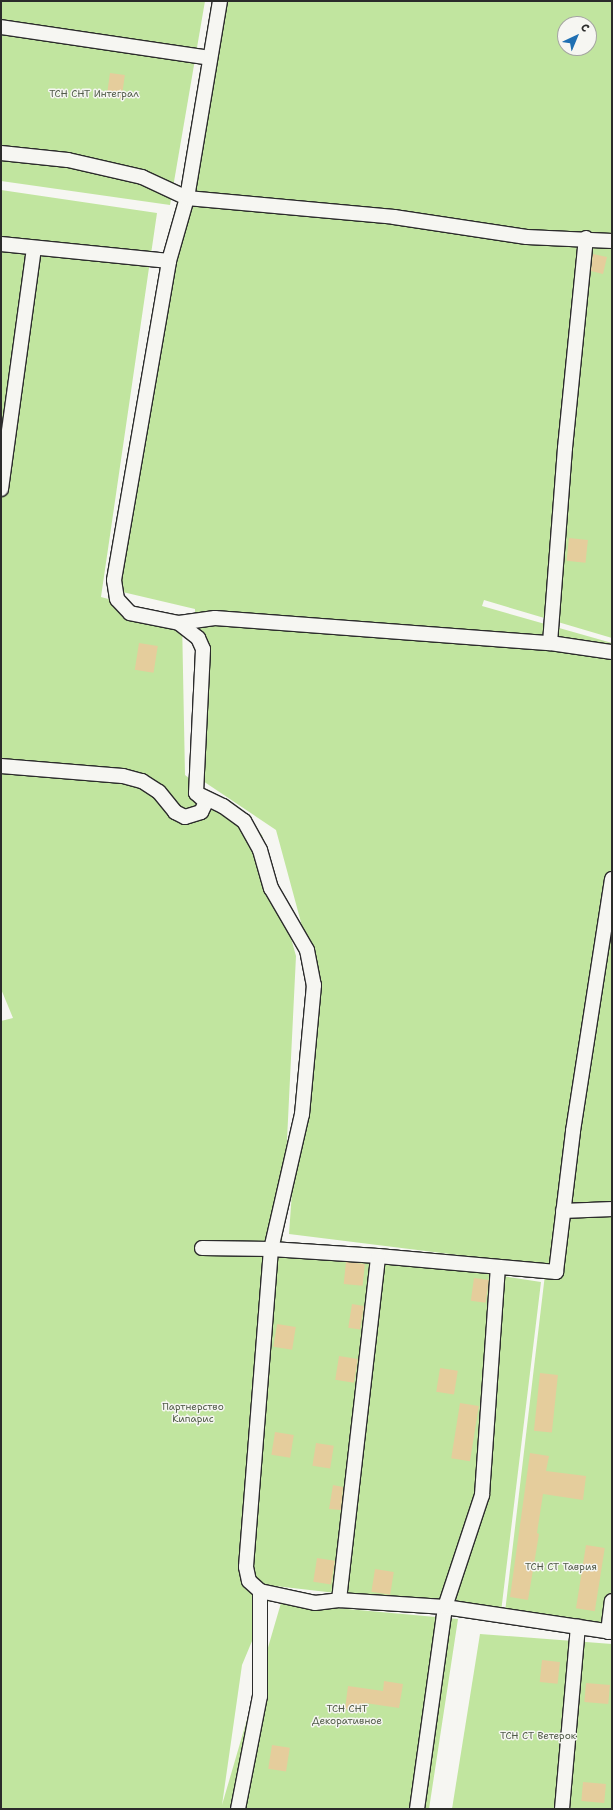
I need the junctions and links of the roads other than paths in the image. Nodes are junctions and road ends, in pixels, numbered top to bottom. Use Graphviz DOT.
graph roads {
  1 [pos="220,1"];
  2 [pos="1,27"];
  3 [pos="210,58"];
  4 [pos="1,153"];
  5 [pos="187,198"];
  6 [pos="586,238"];
  7 [pos="612,241"];
  8 [pos="1,244"];
  9 [pos="34,248"];
  10 [pos="169,261"];
  11 [pos="1,489"];
  12 [pos="179,623"];
  13 [pos="550,643"];
  14 [pos="612,652"];
  15 [pos="1,766"];
  16 [pos="196,792"];
  17 [pos="612,879"];
  18 [pos="612,1209"];
  19 [pos="563,1211"];
  20 [pos="202,1248"];
  21 [pos="271,1249"];
  22 [pos="378,1256"];
  23 [pos="498,1268"];
  24 [pos="260,1591"];
  25 [pos="339,1600"];
  26 [pos="612,1601"];
  27 [pos="445,1607"];
  28 [pos="578,1627"];
  29 [pos="610,1632"];
  30 [pos="238,1809"];
  31 [pos="418,1809"];
  32 [pos="562,1809"];
  1 -- 3 [label="street"];
  2 -- 3 [label="street"];
  3 -- 5 [label="street"];
  4 -- 5 [label="street"];
  5 -- 6 [label="street"];
  5 -- 10 [label="street"];
  6 -- 7 [label="street"];
  6 -- 13 [label="street"];
  8 -- 9 [label="street"];
  9 -- 10 [label="street"];
  9 -- 11 [label="street"];
  10 -- 12 [label="street"];
  12 -- 13 [label="street"];
  12 -- 16 [label="street"];
  13 -- 14 [label="street"];
  15 -- 16 [label="street"];
  16 -- 21 [label="street"];
  17 -- 19 [label="street"];
  18 -- 19 [label="street"];
  19 -- 23 [label="street"];
  20 -- 21 [label="street"];
  21 -- 22 [label="street"];
  21 -- 24 [label="street"];
  22 -- 23 [label="street"];
  22 -- 25 [label="street"];
  23 -- 27 [label="street"];
  24 -- 25 [label="street"];
  24 -- 30 [label="street"];
  25 -- 27 [label="street"];
  26 -- 29 [label="street"];
  27 -- 28 [label="street"];
  27 -- 31 [label="street"];
  28 -- 29 [label="street"];
  28 -- 32 [label="street"];
}
